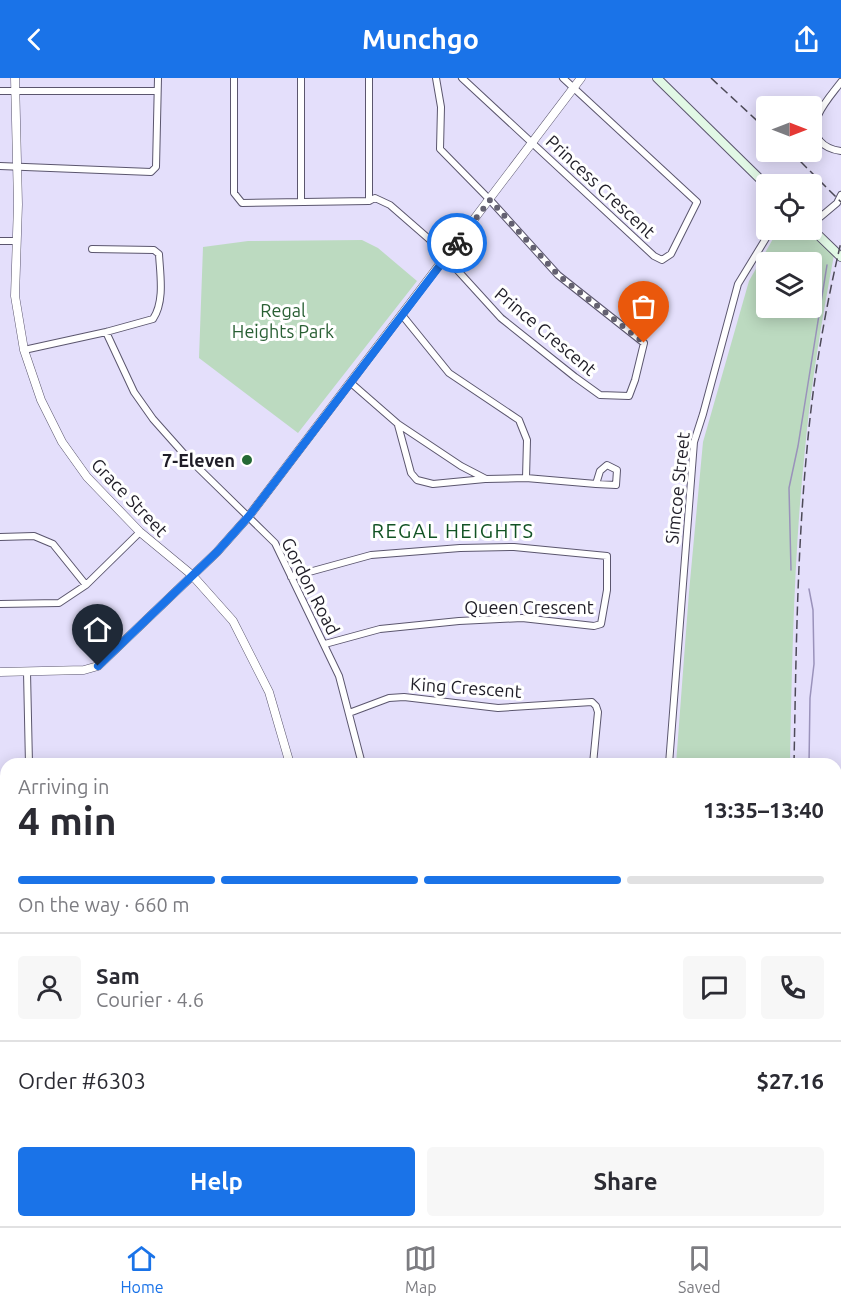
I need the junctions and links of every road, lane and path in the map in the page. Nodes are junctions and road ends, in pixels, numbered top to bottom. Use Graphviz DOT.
graph roads {
  1 [pos="15,78"];
  2 [pos="158,78"];
  3 [pos="234,78"];
  4 [pos="301,78"];
  5 [pos="369,78"];
  6 [pos="436,78"];
  7 [pos="462,78"];
  8 [pos="563,78"];
  9 [pos="581,78"];
  10 [pos="657,78"];
  11 [pos="841,82"];
  12 [pos="574,87"];
  13 [pos="0,91"];
  14 [pos="15,91"];
  15 [pos="158,91"];
  16 [pos="531,142"];
  17 [pos="841,151"];
  18 [pos="0,166"];
  19 [pos="16,167"];
  20 [pos="756,175"];
  21 [pos="841,195"];
  22 [pos="490,200"];
  23 [pos="369,201"];
  24 [pos="301,202"];
  25 [pos="822,216"];
  26 [pos="822,239"];
  27 [pos="765,240"];
  28 [pos="0,241"];
  29 [pos="16,241"];
  30 [pos="92,249"];
  31 [pos="446,257"];
  32 [pos="841,257"];
  33 [pos="402,315"];
  34 [pos="106,332"];
  35 [pos="24,350"];
  36 [pos="351,383"];
  37 [pos="398,424"];
  38 [pos="526,478"];
  39 [pos="486,479"];
  40 [pos="596,484"];
  41 [pos="249,516"];
  42 [pos="140,532"];
  43 [pos="0,537"];
  44 [pos="192,575"];
  45 [pos="291,577"];
  46 [pos="86,585"];
  47 [pos="0,604"];
  48 [pos="324,644"];
  49 [pos="0,672"];
  50 [pos="27,672"];
  51 [pos="349,713"];
  52 [pos="28,758"];
  53 [pos="288,758"];
  54 [pos="360,758"];
  55 [pos="594,758"];
  56 [pos="669,758"];
  1 -- 14 [label="street, Grace Street"];
  2 -- 15 [label="street"];
  3 -- 24 [label="street"];
  4 -- 24 [label="street"];
  5 -- 23 [label="street"];
  6 -- 22 [label="street"];
  7 -- 16 [label="street"];
  8 -- 12 [label="street"];
  9 -- 12 [label="street"];
  10 -- 20 [label="main road"];
  11 -- 17 [label="street"];
  12 -- 16 [label="street"];
  12 -- 16 [label="street, Princess Crescent"];
  13 -- 14 [label="street"];
  14 -- 15 [label="street"];
  14 -- 19 [label="street, Grace Street"];
  15 -- 19 [label="street"];
  16 -- 22 [label="street"];
  18 -- 19 [label="street"];
  19 -- 29 [label="street, Grace Street"];
  21 -- 25 [label="street"];
  22 -- 31 [label="street"];
  22 -- 31 [label="street, Prince Crescent"];
  23 -- 24 [label="street"];
  23 -- 31 [label="street"];
  26 -- 32 [label="main road"];
  27 -- 56 [label="street, Simcoe Street"];
  28 -- 29 [label="street"];
  29 -- 35 [label="street, Grace Street"];
  30 -- 34 [label="street"];
  31 -- 33 [label="street"];
  33 -- 36 [label="street"];
  33 -- 38 [label="street"];
  34 -- 35 [label="street"];
  34 -- 41 [label="street, Gordon Road"];
  35 -- 42 [label="street, Grace Street"];
  36 -- 37 [label="street"];
  36 -- 41 [label="street"];
  37 -- 39 [label="street"];
  37 -- 39 [label="street"];
  38 -- 39 [label="street"];
  38 -- 40 [label="street"];
  41 -- 44 [label="street"];
  41 -- 45 [label="street, Gordon Road"];
  42 -- 44 [label="street, Grace Street"];
  42 -- 46 [label="street"];
  43 -- 46 [label="street"];
  44 -- 50 [label="street"];
  44 -- 53 [label="street, Grace Street"];
  45 -- 48 [label="street, Gordon Road"];
  45 -- 48 [label="street, Queen Crescent"];
  46 -- 47 [label="street"];
  48 -- 51 [label="street, Gordon Road"];
  49 -- 50 [label="street"];
  50 -- 52 [label="street"];
  51 -- 54 [label="street, Gordon Road"];
  51 -- 55 [label="street, King Crescent"];
}
